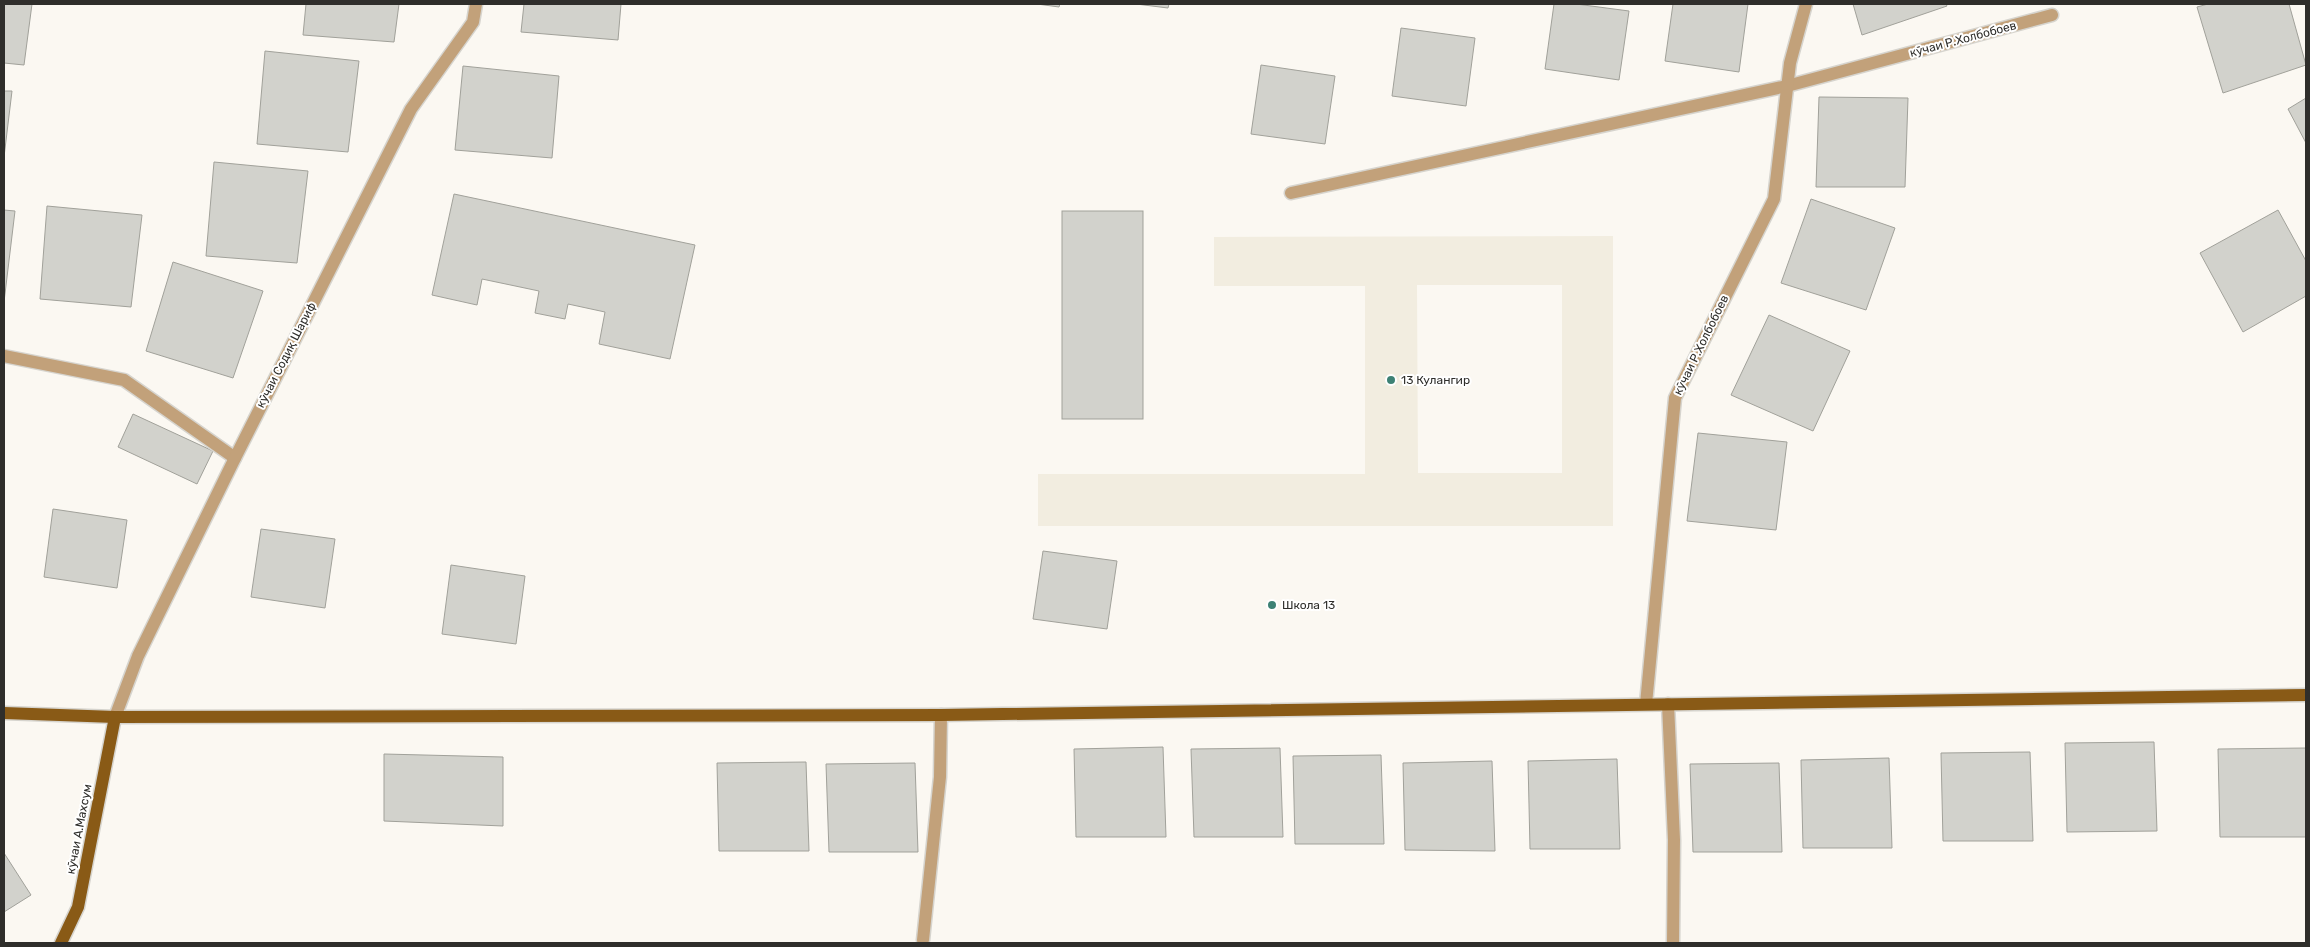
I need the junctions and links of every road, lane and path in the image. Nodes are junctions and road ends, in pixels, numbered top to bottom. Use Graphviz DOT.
graph roads {
  1 [pos="476,4"];
  2 [pos="1806,4"];
  3 [pos="2052,16"];
  4 [pos="1787,86"];
  5 [pos="1291,193"];
  6 [pos="4,356"];
  7 [pos="235,458"];
  8 [pos="2306,695"];
  9 [pos="1646,704"];
  10 [pos="1668,704"];
  11 [pos="4,713"];
  12 [pos="941,715"];
  13 [pos="114,717"];
  14 [pos="923,940"];
  15 [pos="60,943"];
  16 [pos="1673,943"];
  1 -- 7 [label="street, кӯчаи Содиқ Шариф"];
  2 -- 4 [label="street, кӯчаи Р.Холбобоев"];
  3 -- 4 [label="street, кӯчаи Р.Холбобоев"];
  4 -- 5 [label="street, кӯчаи Р.Холбобоев"];
  4 -- 9 [label="street, кӯчаи Р.Холбобоев"];
  6 -- 7 [label="street"];
  7 -- 13 [label="street, кӯчаи Содиқ Шариф"];
  8 -- 10 [label="main road"];
  9 -- 10 [label="main road"];
  9 -- 12 [label="main road"];
  10 -- 16 [label="street"];
  11 -- 13 [label="main road"];
  12 -- 13 [label="main road"];
  12 -- 14 [label="street"];
  13 -- 15 [label="main road, кӯчаи А.Махсум"];
}
